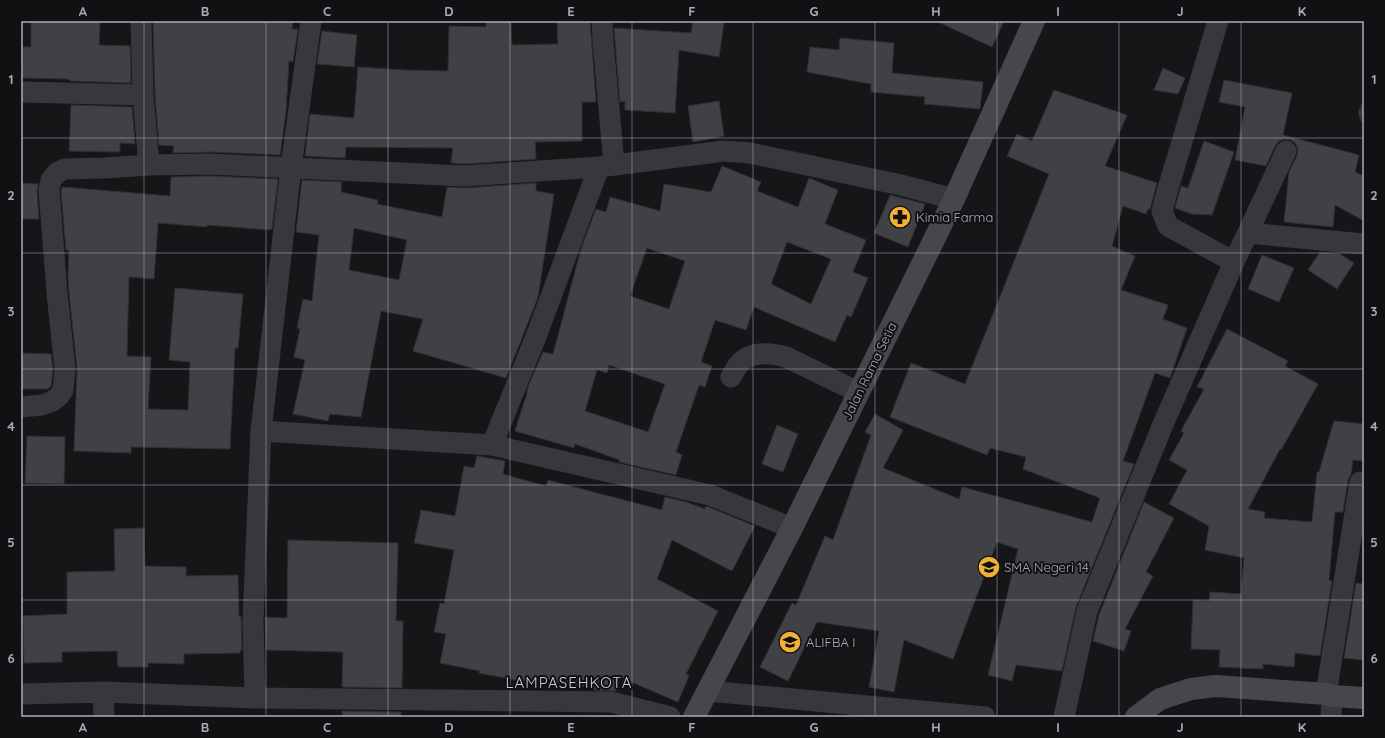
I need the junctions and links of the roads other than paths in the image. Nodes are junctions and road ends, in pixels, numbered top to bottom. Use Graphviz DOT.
graph roads {
  1 [pos="141,21"];
  2 [pos="311,21"];
  3 [pos="602,21"];
  4 [pos="1034,21"];
  5 [pos="1218,21"];
  6 [pos="21,92"];
  7 [pos="143,95"];
  8 [pos="1286,150"];
  9 [pos="149,165"];
  10 [pos="607,166"];
  11 [pos="291,167"];
  12 [pos="954,199"];
  13 [pos="1248,233"];
  14 [pos="1364,244"];
  15 [pos="1234,262"];
  16 [pos="731,377"];
  17 [pos="858,392"];
  18 [pos="21,407"];
  19 [pos="261,431"];
  20 [pos="492,446"];
  21 [pos="1360,482"];
  22 [pos="792,528"];
  23 [pos="708,691"];
  24 [pos="103,692"];
  25 [pos="21,694"];
  26 [pos="255,698"];
  27 [pos="1364,698"];
  28 [pos="1329,703"];
  29 [pos="104,717"];
  30 [pos="670,717"];
  31 [pos="694,717"];
  32 [pos="985,717"];
  33 [pos="1064,717"];
  34 [pos="1136,717"];
  1 -- 7 [label="street"];
  2 -- 11 [label="street"];
  3 -- 10 [label="street"];
  4 -- 12 [label="street, Jalan Rama Setia"];
  5 -- 15 [label="street"];
  6 -- 7 [label="street"];
  7 -- 9 [label="street"];
  8 -- 13 [label="street"];
  9 -- 11 [label="street"];
  9 -- 18 [label="street"];
  10 -- 11 [label="street"];
  10 -- 12 [label="street"];
  10 -- 20 [label="street"];
  11 -- 19 [label="street"];
  12 -- 17 [label="street, Jalan Rama Setia"];
  13 -- 14 [label="street"];
  13 -- 15 [label="street"];
  15 -- 33 [label="street"];
  16 -- 17 [label="street"];
  17 -- 22 [label="street, Jalan Rama Setia"];
  19 -- 20 [label="street"];
  19 -- 26 [label="street"];
  20 -- 22 [label="street"];
  21 -- 28 [label="street"];
  22 -- 23 [label="street, Jalan Rama Setia"];
  23 -- 31 [label="street, Jalan Rama Setia"];
  23 -- 32 [label="street"];
  24 -- 25 [label="street"];
  24 -- 26 [label="street"];
  24 -- 29 [label="street"];
  26 -- 30 [label="street"];
  27 -- 28 [label="street"];
  28 -- 34 [label="street"];
}
